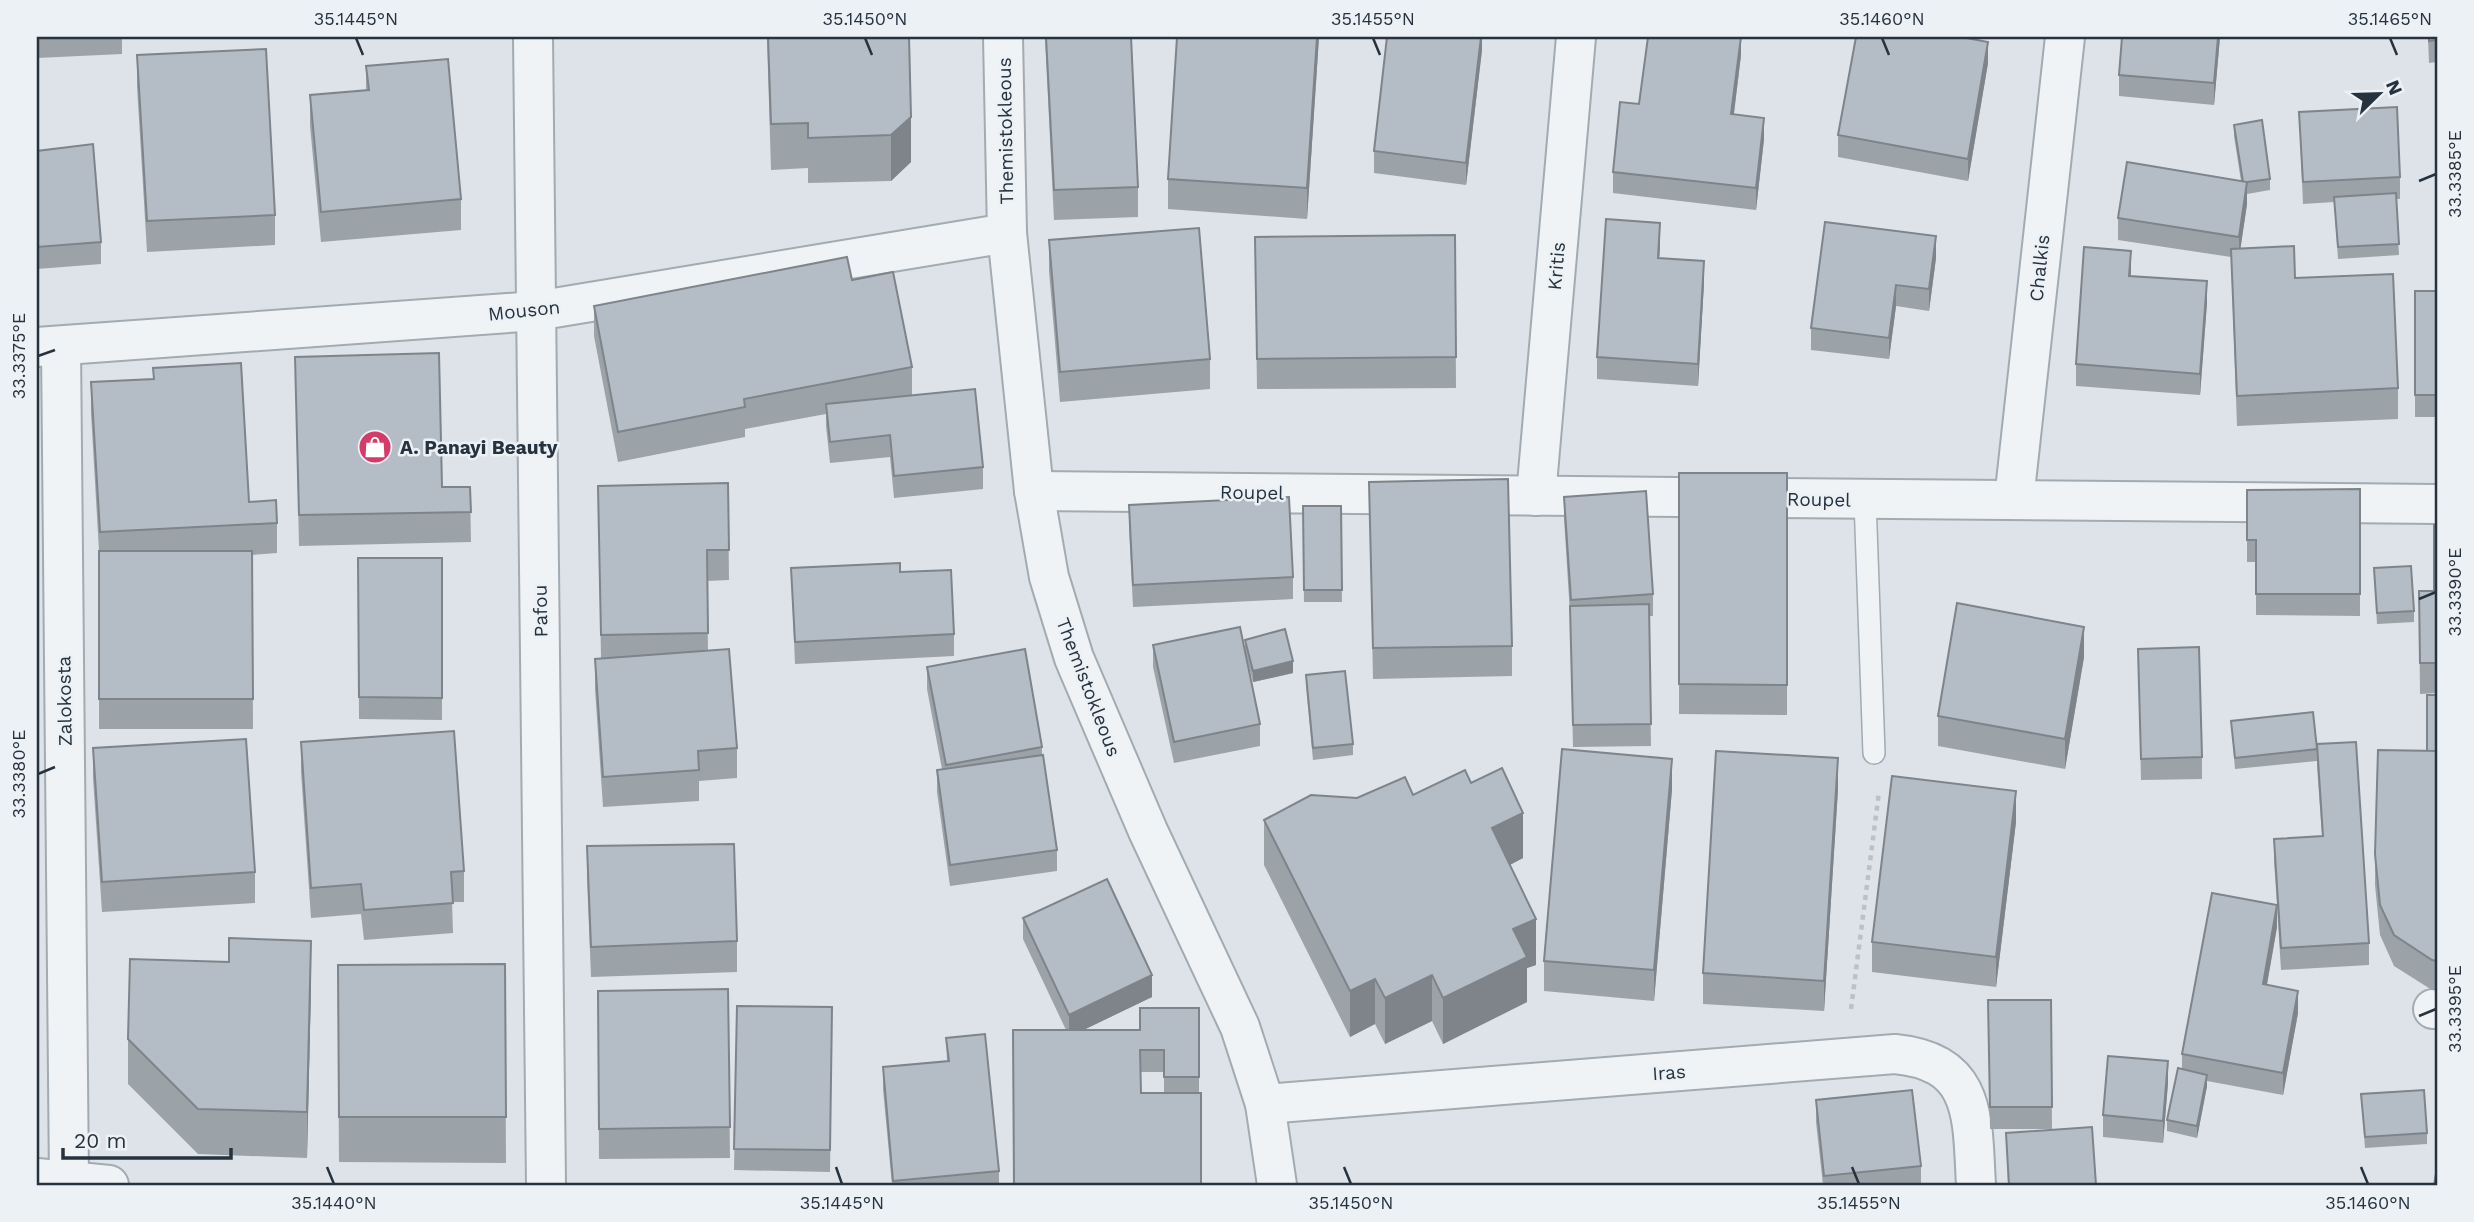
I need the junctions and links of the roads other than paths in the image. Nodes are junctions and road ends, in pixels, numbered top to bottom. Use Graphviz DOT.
graph roads {
  1 [pos="533,37"];
  2 [pos="1003,37"];
  3 [pos="1576,37"];
  4 [pos="2065,37"];
  5 [pos="1007,233"];
  6 [pos="536,311"];
  7 [pos="49,347"];
  8 [pos="1034,491"];
  9 [pos="1536,496"];
  10 [pos="1865,499"];
  11 [pos="2014,500"];
  12 [pos="2437,504"];
  13 [pos="1874,753"];
  14 [pos="1265,1104"];
  15 [pos="53,1180"];
  16 [pos="109,1185"];
  17 [pos="547,1185"];
  18 [pos="1277,1185"];
  19 [pos="1976,1185"];
  1 -- 6 [label="street, Pafou"];
  2 -- 5 [label="street, Themistokleous"];
  3 -- 9 [label="street, Kritis"];
  4 -- 11 [label="street, Chalkis"];
  5 -- 6 [label="street, Mouson"];
  5 -- 8 [label="street, Themistokleous"];
  6 -- 7 [label="street, Mouson"];
  6 -- 17 [label="street, Pafou"];
  7 -- 15 [label="street, Zalokosta"];
  8 -- 9 [label="street, Roupel"];
  8 -- 14 [label="street, Themistokleous"];
  9 -- 10 [label="street, Roupel"];
  10 -- 11 [label="street, Roupel"];
  10 -- 13 [label="lane"];
  11 -- 12 [label="street, Roupel"];
  14 -- 18 [label="street, Themistokleous"];
  14 -- 19 [label="street, Iras"];
  15 -- 16 [label="street"];
}
